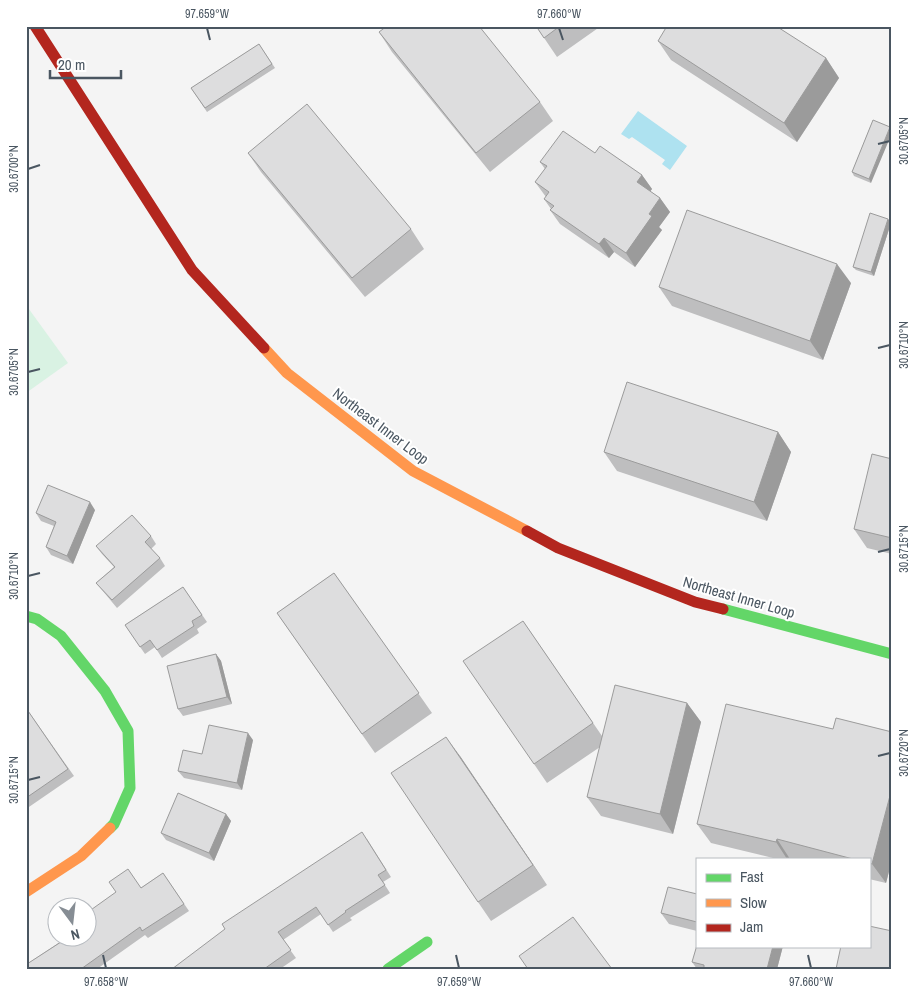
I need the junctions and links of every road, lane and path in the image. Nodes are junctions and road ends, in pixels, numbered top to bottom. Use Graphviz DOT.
graph roads {
  1 [pos="35,26"];
  2 [pos="26,616"];
  3 [pos="892,654"];
  4 [pos="26,892"];
  5 [pos="427,942"];
  6 [pos="388,969"];
  1 -- 3 [label="main road, Northeast Inner Loop"];
  2 -- 4 [label="main road"];
  5 -- 6 [label="main road"];
}
